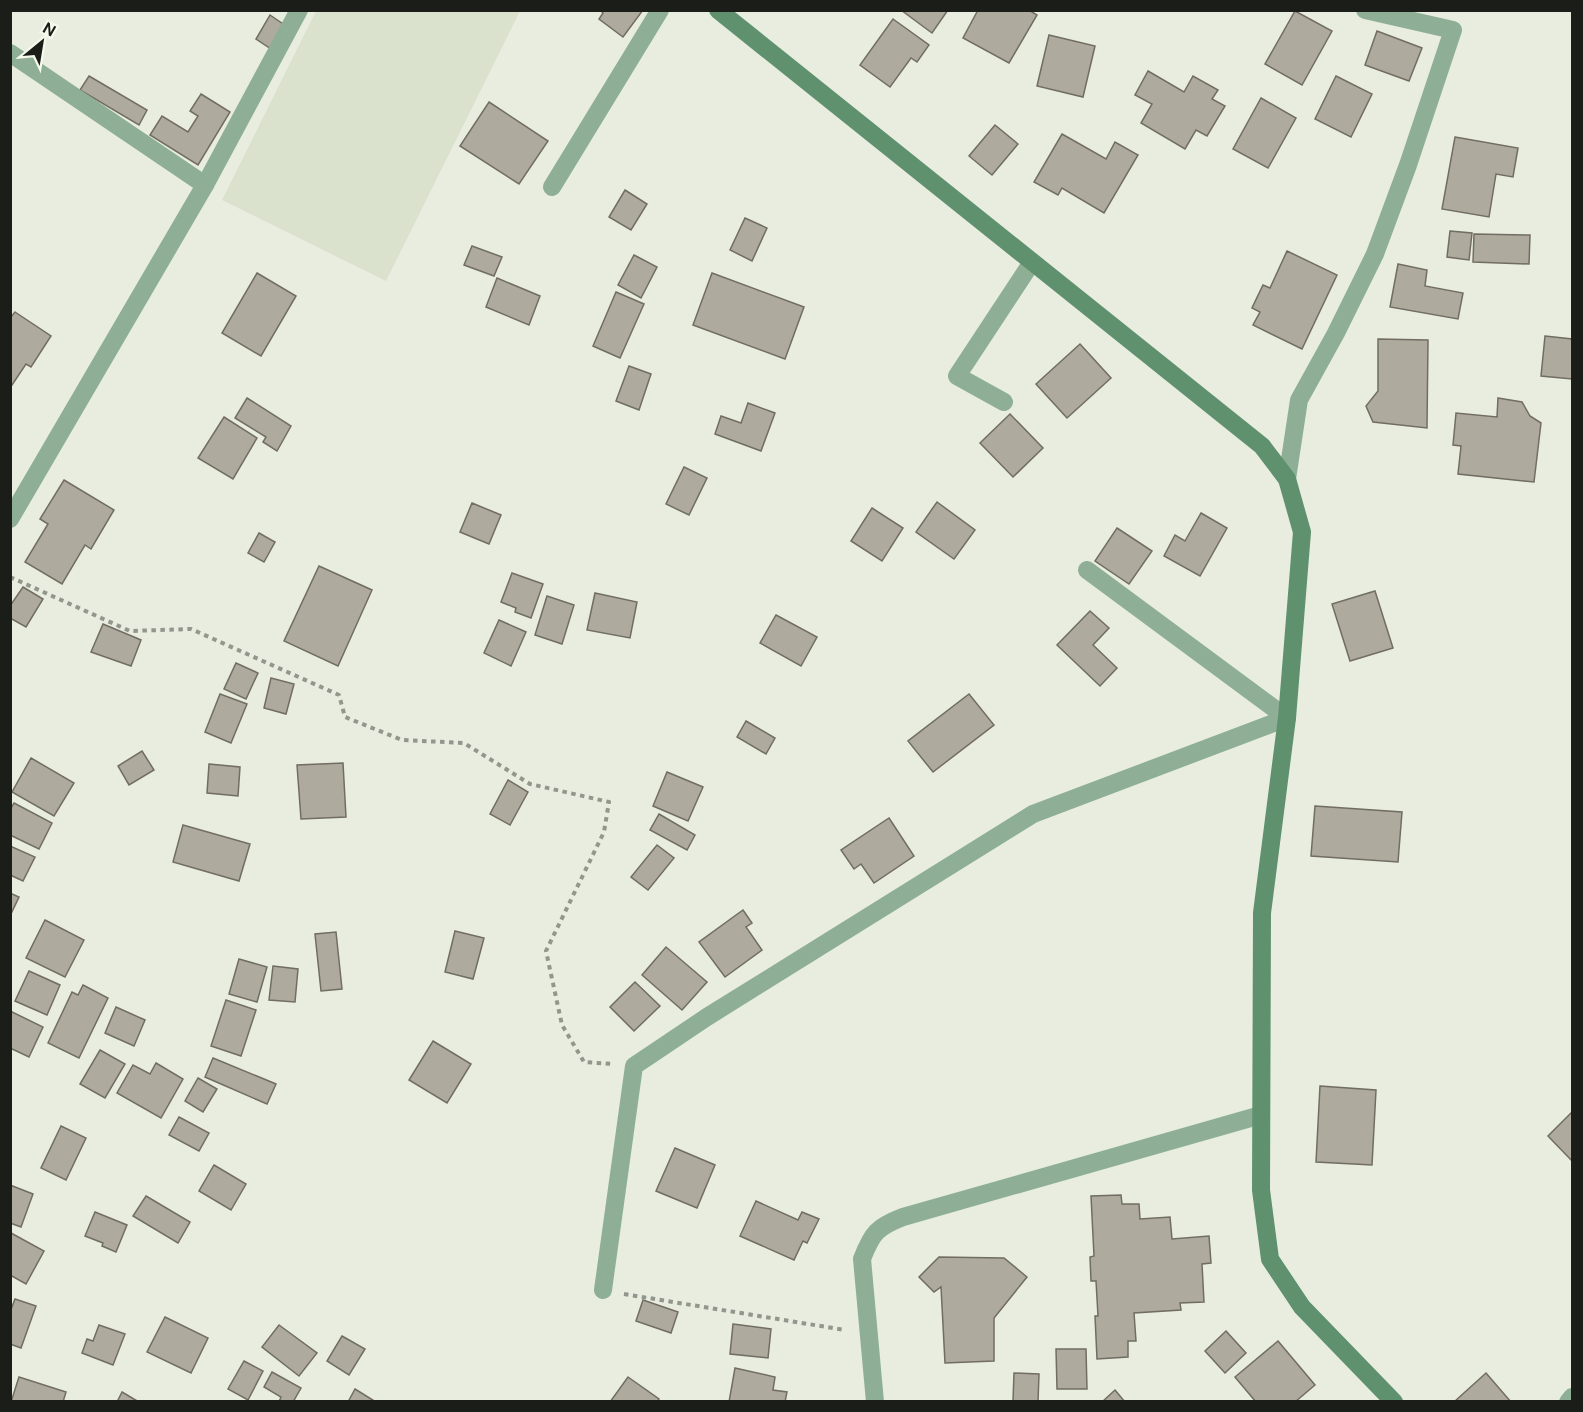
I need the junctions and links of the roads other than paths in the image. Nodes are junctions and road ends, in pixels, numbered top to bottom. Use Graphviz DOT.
graph roads {
  1 [pos="299,10"];
  2 [pos="660,10"];
  3 [pos="718,10"];
  4 [pos="1365,10"];
  5 [pos="10,53"];
  6 [pos="205,185"];
  7 [pos="552,188"];
  8 [pos="1032,261"];
  9 [pos="1004,402"];
  10 [pos="1287,479"];
  11 [pos="10,519"];
  12 [pos="1087,570"];
  13 [pos="1287,718"];
  14 [pos="1260,1115"];
  15 [pos="603,1290"];
  16 [pos="1572,1397"];
  17 [pos="875,1401"];
  18 [pos="1394,1401"];
  19 [pos="1568,1401"];
  1 -- 6 [label="street"];
  2 -- 7 [label="street"];
  3 -- 8 [label="street"];
  4 -- 10 [label="street"];
  5 -- 6 [label="street"];
  6 -- 11 [label="street"];
  8 -- 9 [label="street"];
  8 -- 10 [label="street"];
  10 -- 13 [label="street"];
  12 -- 13 [label="street"];
  13 -- 14 [label="street"];
  13 -- 15 [label="street"];
  14 -- 17 [label="street"];
  14 -- 18 [label="street"];
  16 -- 19 [label="street"];
}
